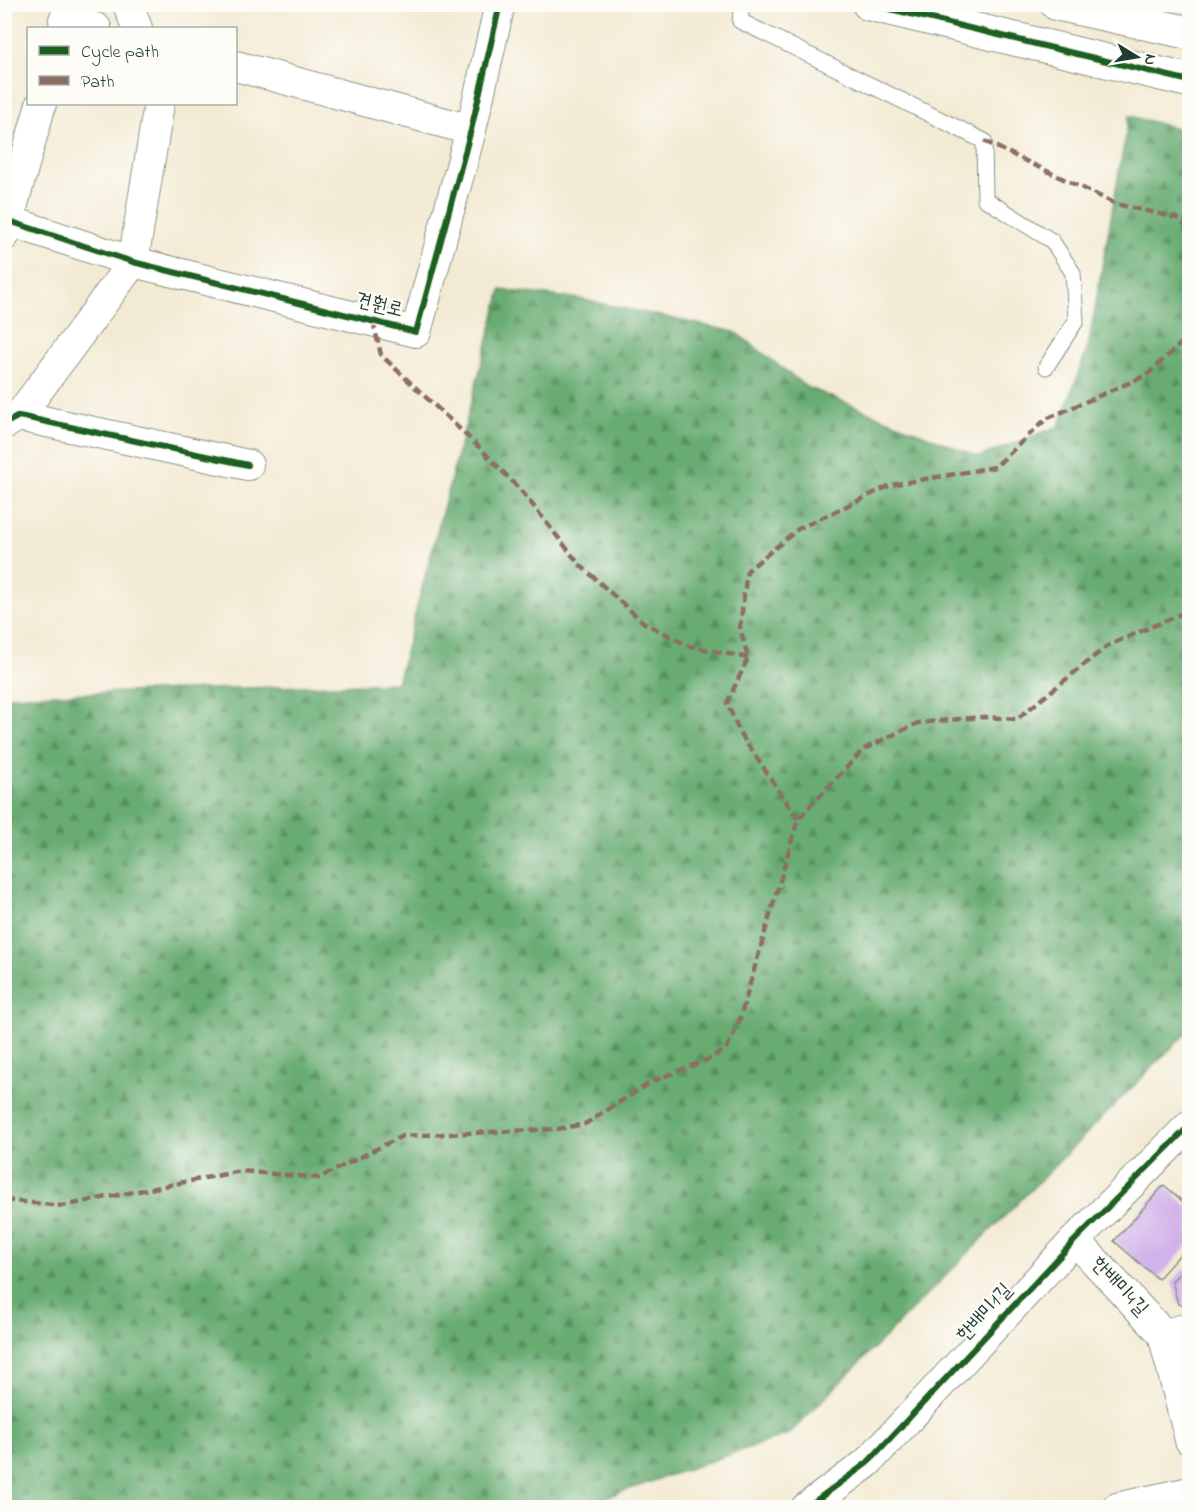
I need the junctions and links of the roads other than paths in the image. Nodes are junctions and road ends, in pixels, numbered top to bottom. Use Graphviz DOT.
graph roads {
  1 [pos="128,4"];
  2 [pos="500,4"];
  3 [pos="742,4"];
  4 [pos="869,4"];
  5 [pos="1057,4"];
  6 [pos="64,18"];
  7 [pos="93,27"];
  8 [pos="137,27"];
  9 [pos="1190,33"];
  10 [pos="237,66"];
  11 [pos="1190,81"];
  12 [pos="41,105"];
  13 [pos="159,105"];
  14 [pos="471,130"];
  15 [pos="6,226"];
  16 [pos="133,262"];
  17 [pos="1046,367"];
  18 [pos="12,420"];
  19 [pos="248,465"];
  20 [pos="1187,1130"];
  21 [pos="1075,1240"];
  22 [pos="1176,1331"];
  23 [pos="1190,1440"];
  24 [pos="1190,1492"];
  25 [pos="806,1508"];
  26 [pos="1117,1508"];
  1 -- 8 [label="street"];
  2 -- 14 [label="street, 견훤로"];
  3 -- 17 [label="lane"];
  4 -- 11 [label="street"];
  5 -- 9 [label="street"];
  6 -- 7 [label="street"];
  10 -- 14 [label="street"];
  12 -- 15 [label="street, 견훤로"];
  13 -- 16 [label="street"];
  14 -- 16 [label="street, 견훤로"];
  15 -- 16 [label="street, 견훤로"];
  16 -- 18 [label="street"];
  18 -- 19 [label="street"];
  20 -- 21 [label="street, 한배미1길"];
  21 -- 22 [label="street, 한배미4길"];
  21 -- 25 [label="street, 한배미1길"];
  22 -- 23 [label="street, 한배미4길"];
  24 -- 26 [label="street"];
}
